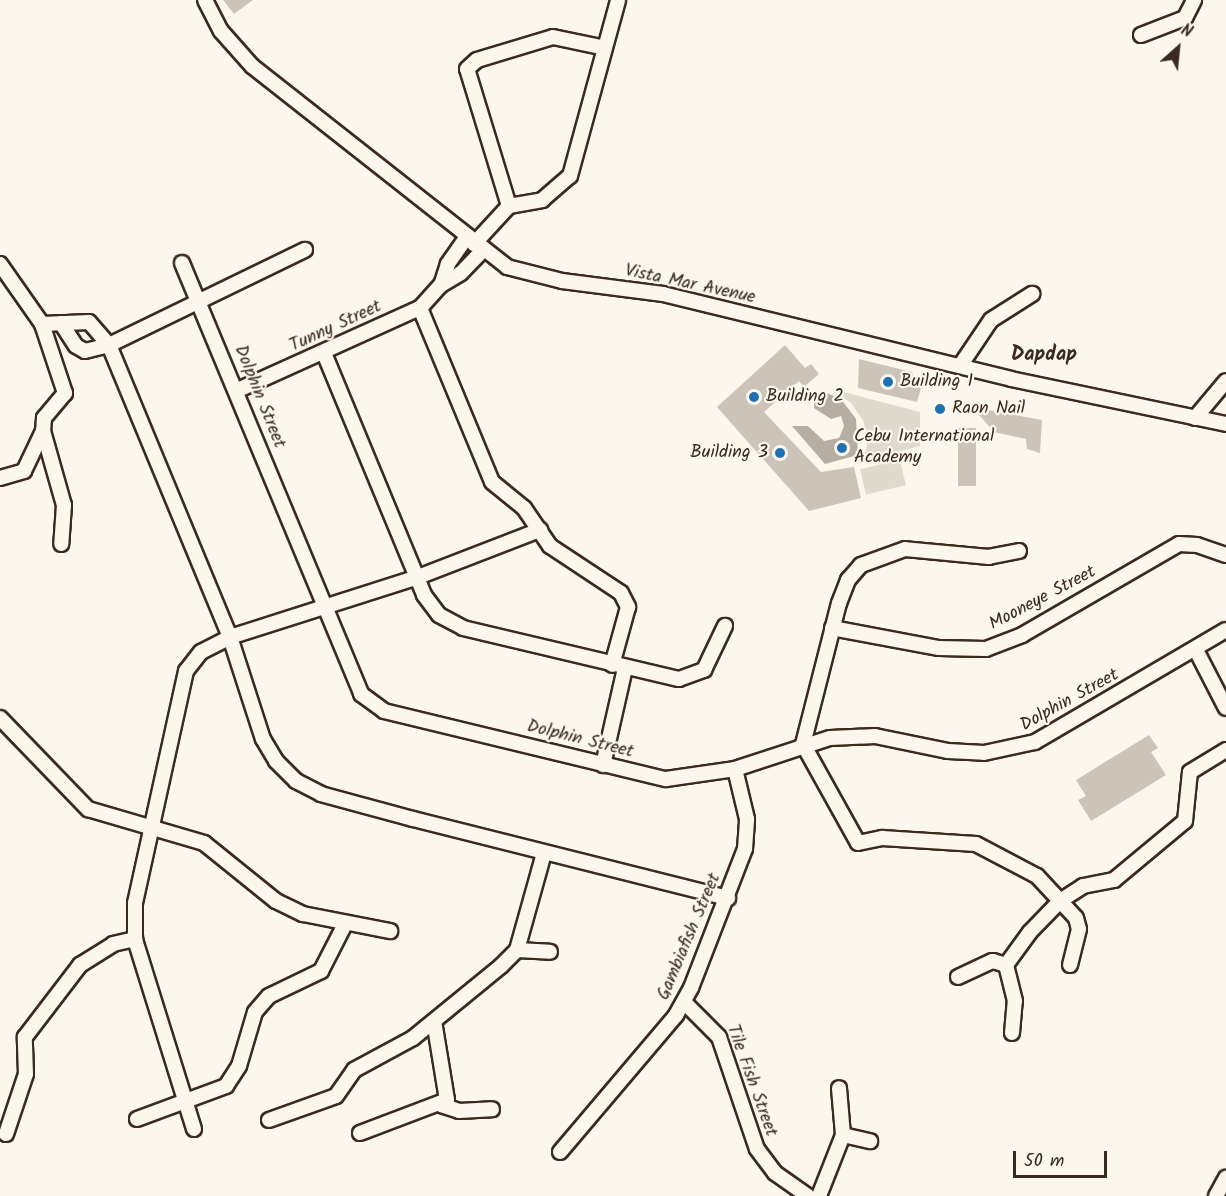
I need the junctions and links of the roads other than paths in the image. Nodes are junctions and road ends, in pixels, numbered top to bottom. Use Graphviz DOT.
graph roads {
  1 [pos="205,0"];
  2 [pos="618,0"];
  3 [pos="1194,0"];
  4 [pos="1141,35"];
  5 [pos="605,48"];
  6 [pos="509,206"];
  7 [pos="474,244"];
  8 [pos="305,250"];
  9 [pos="182,263"];
  10 [pos="0,264"];
  11 [pos="441,285"];
  12 [pos="1032,294"];
  13 [pos="198,299"];
  14 [pos="420,308"];
  15 [pos="61,323"];
  16 [pos="42,324"];
  17 [pos="109,345"];
  18 [pos="324,353"];
  19 [pos="960,366"];
  20 [pos="1226,381"];
  21 [pos="238,390"];
  22 [pos="1196,418"];
  23 [pos="1226,424"];
  24 [pos="43,431"];
  25 [pos="0,478"];
  26 [pos="540,530"];
  27 [pos="61,544"];
  28 [pos="1019,551"];
  29 [pos="1226,555"];
  30 [pos="418,577"];
  31 [pos="322,606"];
  32 [pos="725,626"];
  33 [pos="832,628"];
  34 [pos="1226,630"];
  35 [pos="230,637"];
  36 [pos="1196,650"];
  37 [pos="619,666"];
  38 [pos="1226,708"];
  39 [pos="0,718"];
  40 [pos="803,744"];
  41 [pos="1226,750"];
  42 [pos="603,765"];
  43 [pos="735,769"];
  44 [pos="150,828"];
  45 [pos="544,853"];
  46 [pos="728,898"];
  47 [pos="1060,901"];
  48 [pos="344,926"];
  49 [pos="390,931"];
  50 [pos="135,939"];
  51 [pos="517,950"];
  52 [pos="550,952"];
  53 [pos="1006,965"];
  54 [pos="1070,965"];
  55 [pos="958,977"];
  56 [pos="684,1003"];
  57 [pos="434,1021"];
  58 [pos="1012,1033"];
  59 [pos="839,1088"];
  60 [pos="184,1101"];
  61 [pos="441,1105"];
  62 [pos="492,1108"];
  63 [pos="137,1119"];
  64 [pos="269,1120"];
  65 [pos="194,1129"];
  66 [pos="360,1133"];
  67 [pos="6,1134"];
  68 [pos="843,1135"];
  69 [pos="870,1141"];
  70 [pos="560,1152"];
  71 [pos="1226,1178"];
  72 [pos="808,1196"];
  73 [pos="819,1196"];
  74 [pos="1216,1196"];
  1 -- 7 [label="street, Vista Mar Avenue"];
  2 -- 5 [label="street"];
  3 -- 4 [label="street"];
  5 -- 6 [label="street"];
  5 -- 6 [label="street"];
  6 -- 7 [label="street"];
  7 -- 11 [label="street, Tunny Street"];
  7 -- 11 [label="street, Tunny Street"];
  7 -- 19 [label="street, Vista Mar Avenue"];
  8 -- 13 [label="street"];
  9 -- 13 [label="street, Dolphin Street"];
  10 -- 16 [label="street"];
  11 -- 14 [label="street, Tunny Street"];
  12 -- 19 [label="street"];
  13 -- 17 [label="street"];
  13 -- 21 [label="street, Dolphin Street"];
  14 -- 18 [label="street, Tunny Street"];
  14 -- 26 [label="street"];
  15 -- 16 [label="street"];
  15 -- 17 [label="street"];
  15 -- 17 [label="street"];
  16 -- 24 [label="street"];
  17 -- 35 [label="street"];
  18 -- 21 [label="street, Tunny Street"];
  18 -- 30 [label="street"];
  19 -- 22 [label="street, Vista Mar Avenue"];
  20 -- 22 [label="street"];
  21 -- 31 [label="street, Dolphin Street"];
  22 -- 23 [label="street, Vista Mar Avenue"];
  24 -- 25 [label="street"];
  24 -- 27 [label="street"];
  26 -- 30 [label="street"];
  26 -- 37 [label="street"];
  28 -- 33 [label="street"];
  29 -- 33 [label="street, Mooneye Street"];
  30 -- 31 [label="street"];
  30 -- 37 [label="street"];
  31 -- 35 [label="street"];
  31 -- 42 [label="street, Dolphin Street"];
  32 -- 37 [label="street"];
  33 -- 40 [label="street"];
  34 -- 36 [label="street, Dolphin Street"];
  35 -- 44 [label="street"];
  35 -- 45 [label="street"];
  36 -- 38 [label="street"];
  36 -- 40 [label="street, Dolphin Street"];
  37 -- 42 [label="street"];
  39 -- 44 [label="street"];
  40 -- 43 [label="street, Dolphin Street"];
  40 -- 47 [label="street"];
  41 -- 47 [label="street"];
  42 -- 43 [label="street, Dolphin Street"];
  43 -- 46 [label="street, Gambiafish Street"];
  44 -- 48 [label="street"];
  44 -- 50 [label="street"];
  45 -- 46 [label="street"];
  45 -- 51 [label="street"];
  46 -- 56 [label="street, Gambiafish Street"];
  47 -- 53 [label="street"];
  47 -- 54 [label="street"];
  48 -- 49 [label="street"];
  48 -- 60 [label="street"];
  50 -- 60 [label="street"];
  50 -- 67 [label="street"];
  51 -- 52 [label="street"];
  51 -- 57 [label="street"];
  53 -- 55 [label="street"];
  53 -- 58 [label="street"];
  56 -- 70 [label="street, Gambiafish Street"];
  56 -- 72 [label="street, Tile Fish Street"];
  57 -- 61 [label="street"];
  57 -- 64 [label="street"];
  59 -- 68 [label="street"];
  60 -- 63 [label="street"];
  60 -- 65 [label="street"];
  61 -- 62 [label="street"];
  61 -- 66 [label="street"];
  68 -- 69 [label="street"];
  68 -- 73 [label="street"];
  71 -- 74 [label="street"];
}
